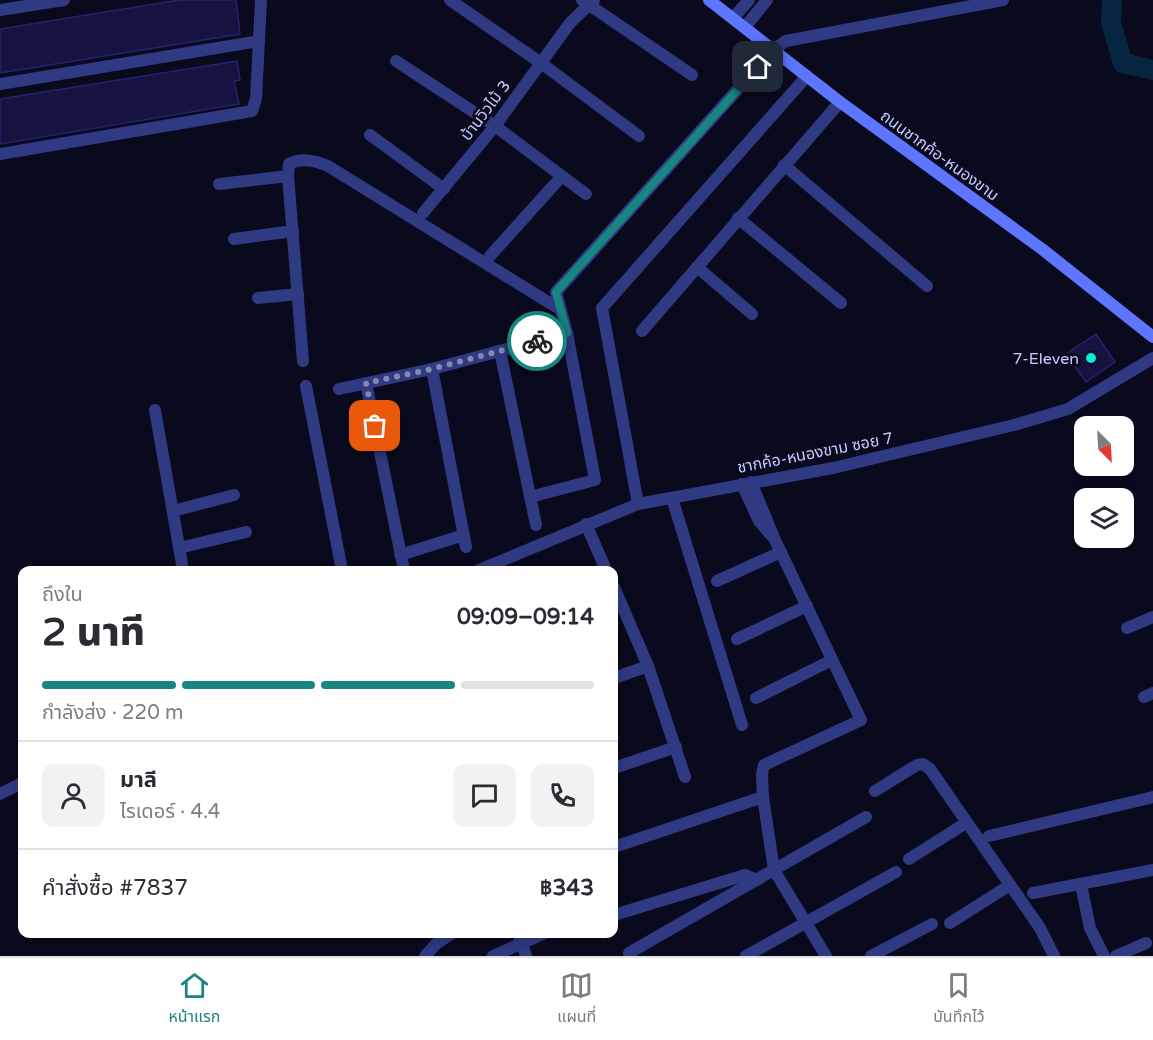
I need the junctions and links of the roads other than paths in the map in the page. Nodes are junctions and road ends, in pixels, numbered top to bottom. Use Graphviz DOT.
graph roads {
  1 [pos="64,0"];
  2 [pos="261,0"];
  3 [pos="450,0"];
  4 [pos="709,0"];
  5 [pos="749,0"];
  6 [pos="767,0"];
  7 [pos="1003,0"];
  8 [pos="586,1"];
  9 [pos="0,10"];
  10 [pos="733,18"];
  11 [pos="745,27"];
  12 [pos="259,41"];
  13 [pos="773,50"];
  14 [pos="396,61"];
  15 [pos="541,63"];
  16 [pos="692,75"];
  17 [pos="807,76"];
  18 [pos="0,84"];
  19 [pos="840,102"];
  20 [pos="495,126"];
  21 [pos="370,135"];
  22 [pos="639,136"];
  23 [pos="0,154"];
  24 [pos="784,165"];
  25 [pos="288,176"];
  26 [pos="562,176"];
  27 [pos="219,184"];
  28 [pos="444,189"];
  29 [pos="586,194"];
  30 [pos="423,213"];
  31 [pos="738,218"];
  32 [pos="293,231"];
  33 [pos="234,239"];
  34 [pos="490,256"];
  35 [pos="697,267"];
  36 [pos="927,286"];
  37 [pos="298,294"];
  38 [pos="258,298"];
  39 [pos="841,303"];
  40 [pos="561,310"];
  41 [pos="752,314"];
  42 [pos="642,331"];
  43 [pos="567,333"];
  44 [pos="1153,337"];
  45 [pos="500,351"];
  46 [pos="1153,358"];
  47 [pos="303,361"];
  48 [pos="432,369"];
  49 [pos="366,383"];
  50 [pos="306,386"];
  51 [pos="339,389"];
  52 [pos="155,410"];
  53 [pos="747,483"];
  54 [pos="234,495"];
  55 [pos="530,497"];
  56 [pos="672,498"];
  57 [pos="638,504"];
  58 [pos="173,512"];
  59 [pos="586,524"];
  60 [pos="536,525"];
  61 [pos="246,532"];
  62 [pos="778,546"];
  63 [pos="179,548"];
  64 [pos="400,555"];
  65 [pos="182,566"];
  66 [pos="341,566"];
  67 [pos="403,566"];
  68 [pos="495,566"];
  69 [pos="604,566"];
  70 [pos="717,581"];
  71 [pos="618,600"];
  72 [pos="807,606"];
  73 [pos="1153,617"];
  74 [pos="1127,628"];
  75 [pos="737,639"];
  76 [pos="832,660"];
  77 [pos="648,666"];
  78 [pos="618,677"];
  79 [pos="756,698"];
  80 [pos="742,725"];
  81 [pos="676,747"];
  82 [pos="618,767"];
  83 [pos="685,777"];
  84 [pos="18,785"];
  85 [pos="875,791"];
  86 [pos="0,794"];
  87 [pos="763,797"];
  88 [pos="1153,797"];
  89 [pos="866,818"];
  90 [pos="966,823"];
  91 [pos="989,836"];
  92 [pos="618,846"];
  93 [pos="909,859"];
  94 [pos="774,870"];
  95 [pos="1153,870"];
  96 [pos="896,872"];
  97 [pos="757,880"];
  98 [pos="1010,885"];
  99 [pos="1081,885"];
  100 [pos="1033,893"];
  101 [pos="618,914"];
  102 [pos="806,922"];
  103 [pos="950,923"];
  104 [pos="932,924"];
  105 [pos="445,938"];
  106 [pos="517,938"];
  107 [pos="518,938"];
  108 [pos="1146,943"];
  109 [pos="629,953"];
  110 [pos="1048,954"];
  111 [pos="425,956"];
  112 [pos="493,956"];
  113 [pos="526,956"];
  114 [pos="746,956"];
  115 [pos="826,956"];
  116 [pos="871,956"];
  117 [pos="1104,956"];
  118 [pos="1116,956"];
  1 -- 9 [label="street"];
  2 -- 12 [label="street"];
  3 -- 15 [label="street"];
  4 -- 10 [label="street, ถนนชากค้อ-หนองขาม"];
  5 -- 10 [label="street"];
  6 -- 11 [label="street"];
  7 -- 13 [label="street"];
  8 -- 15 [label="street, บ้านวิวไม้ 3"];
  8 -- 16 [label="street"];
  10 -- 11 [label="street, ถนนชากค้อ-หนองขาม"];
  11 -- 13 [label="street, ถนนชากค้อ-หนองขาม"];
  12 -- 18 [label="street"];
  12 -- 23 [label="street"];
  13 -- 17 [label="street, ถนนชากค้อ-หนองขาม"];
  13 -- 40 [label="street"];
  14 -- 20 [label="street"];
  15 -- 20 [label="street, บ้านวิวไม้ 3"];
  15 -- 22 [label="street"];
  17 -- 19 [label="street, ถนนชากค้อ-หนองขาม"];
  17 -- 57 [label="street"];
  19 -- 24 [label="street"];
  19 -- 44 [label="street, ถนนชากค้อ-หนองขาม"];
  20 -- 26 [label="street"];
  20 -- 28 [label="street, บ้านวิวไม้ 3"];
  21 -- 28 [label="street"];
  24 -- 31 [label="street"];
  24 -- 36 [label="street"];
  25 -- 27 [label="street"];
  25 -- 32 [label="street"];
  25 -- 40 [label="street"];
  26 -- 29 [label="street"];
  26 -- 34 [label="street"];
  28 -- 30 [label="street, บ้านวิวไม้ 3"];
  31 -- 35 [label="street"];
  31 -- 39 [label="street"];
  32 -- 33 [label="street"];
  32 -- 37 [label="street"];
  35 -- 41 [label="street"];
  35 -- 42 [label="street"];
  37 -- 38 [label="street"];
  37 -- 47 [label="street"];
  40 -- 43 [label="street"];
  43 -- 45 [label="street"];
  43 -- 55 [label="street"];
  45 -- 48 [label="street"];
  45 -- 55 [label="street"];
  46 -- 53 [label="street, ชากค้อ-หนองขาม ซอย 7"];
  48 -- 49 [label="street"];
  48 -- 64 [label="street"];
  49 -- 51 [label="street"];
  49 -- 64 [label="street"];
  50 -- 66 [label="street"];
  52 -- 58 [label="street"];
  53 -- 56 [label="street, ชากค้อ-หนองขาม ซอย 7"];
  53 -- 62 [label="street"];
  54 -- 58 [label="street"];
  55 -- 60 [label="street"];
  56 -- 57 [label="street, ชากค้อ-หนองขาม ซอย 7"];
  56 -- 80 [label="street"];
  57 -- 59 [label="street, ชากค้อ-หนองขาม ซอย 7"];
  58 -- 63 [label="street"];
  59 -- 68 [label="street, ชากค้อ-หนองขาม ซอย 7"];
  59 -- 69 [label="street"];
  61 -- 63 [label="street"];
  62 -- 70 [label="street"];
  62 -- 72 [label="street"];
  63 -- 65 [label="street"];
  64 -- 67 [label="street"];
  71 -- 77 [label="street"];
  72 -- 75 [label="street"];
  72 -- 76 [label="street"];
  73 -- 74 [label="street"];
  76 -- 79 [label="street"];
  76 -- 87 [label="street"];
  77 -- 78 [label="street"];
  77 -- 81 [label="street"];
  81 -- 82 [label="street"];
  81 -- 83 [label="street"];
  84 -- 86 [label="street"];
  85 -- 90 [label="street"];
  87 -- 92 [label="street"];
  87 -- 94 [label="street"];
  88 -- 91 [label="street"];
  89 -- 94 [label="street"];
  90 -- 93 [label="street"];
  90 -- 98 [label="street"];
  94 -- 97 [label="street"];
  94 -- 102 [label="street"];
  95 -- 99 [label="street"];
  96 -- 102 [label="street"];
  97 -- 101 [label="street"];
  97 -- 109 [label="street"];
  98 -- 103 [label="street"];
  98 -- 110 [label="street"];
  99 -- 100 [label="street"];
  99 -- 117 [label="street"];
  102 -- 114 [label="street"];
  102 -- 115 [label="street"];
  104 -- 116 [label="street"];
  105 -- 111 [label="street"];
  106 -- 112 [label="street"];
  107 -- 113 [label="street"];
  108 -- 118 [label="street"];
}
